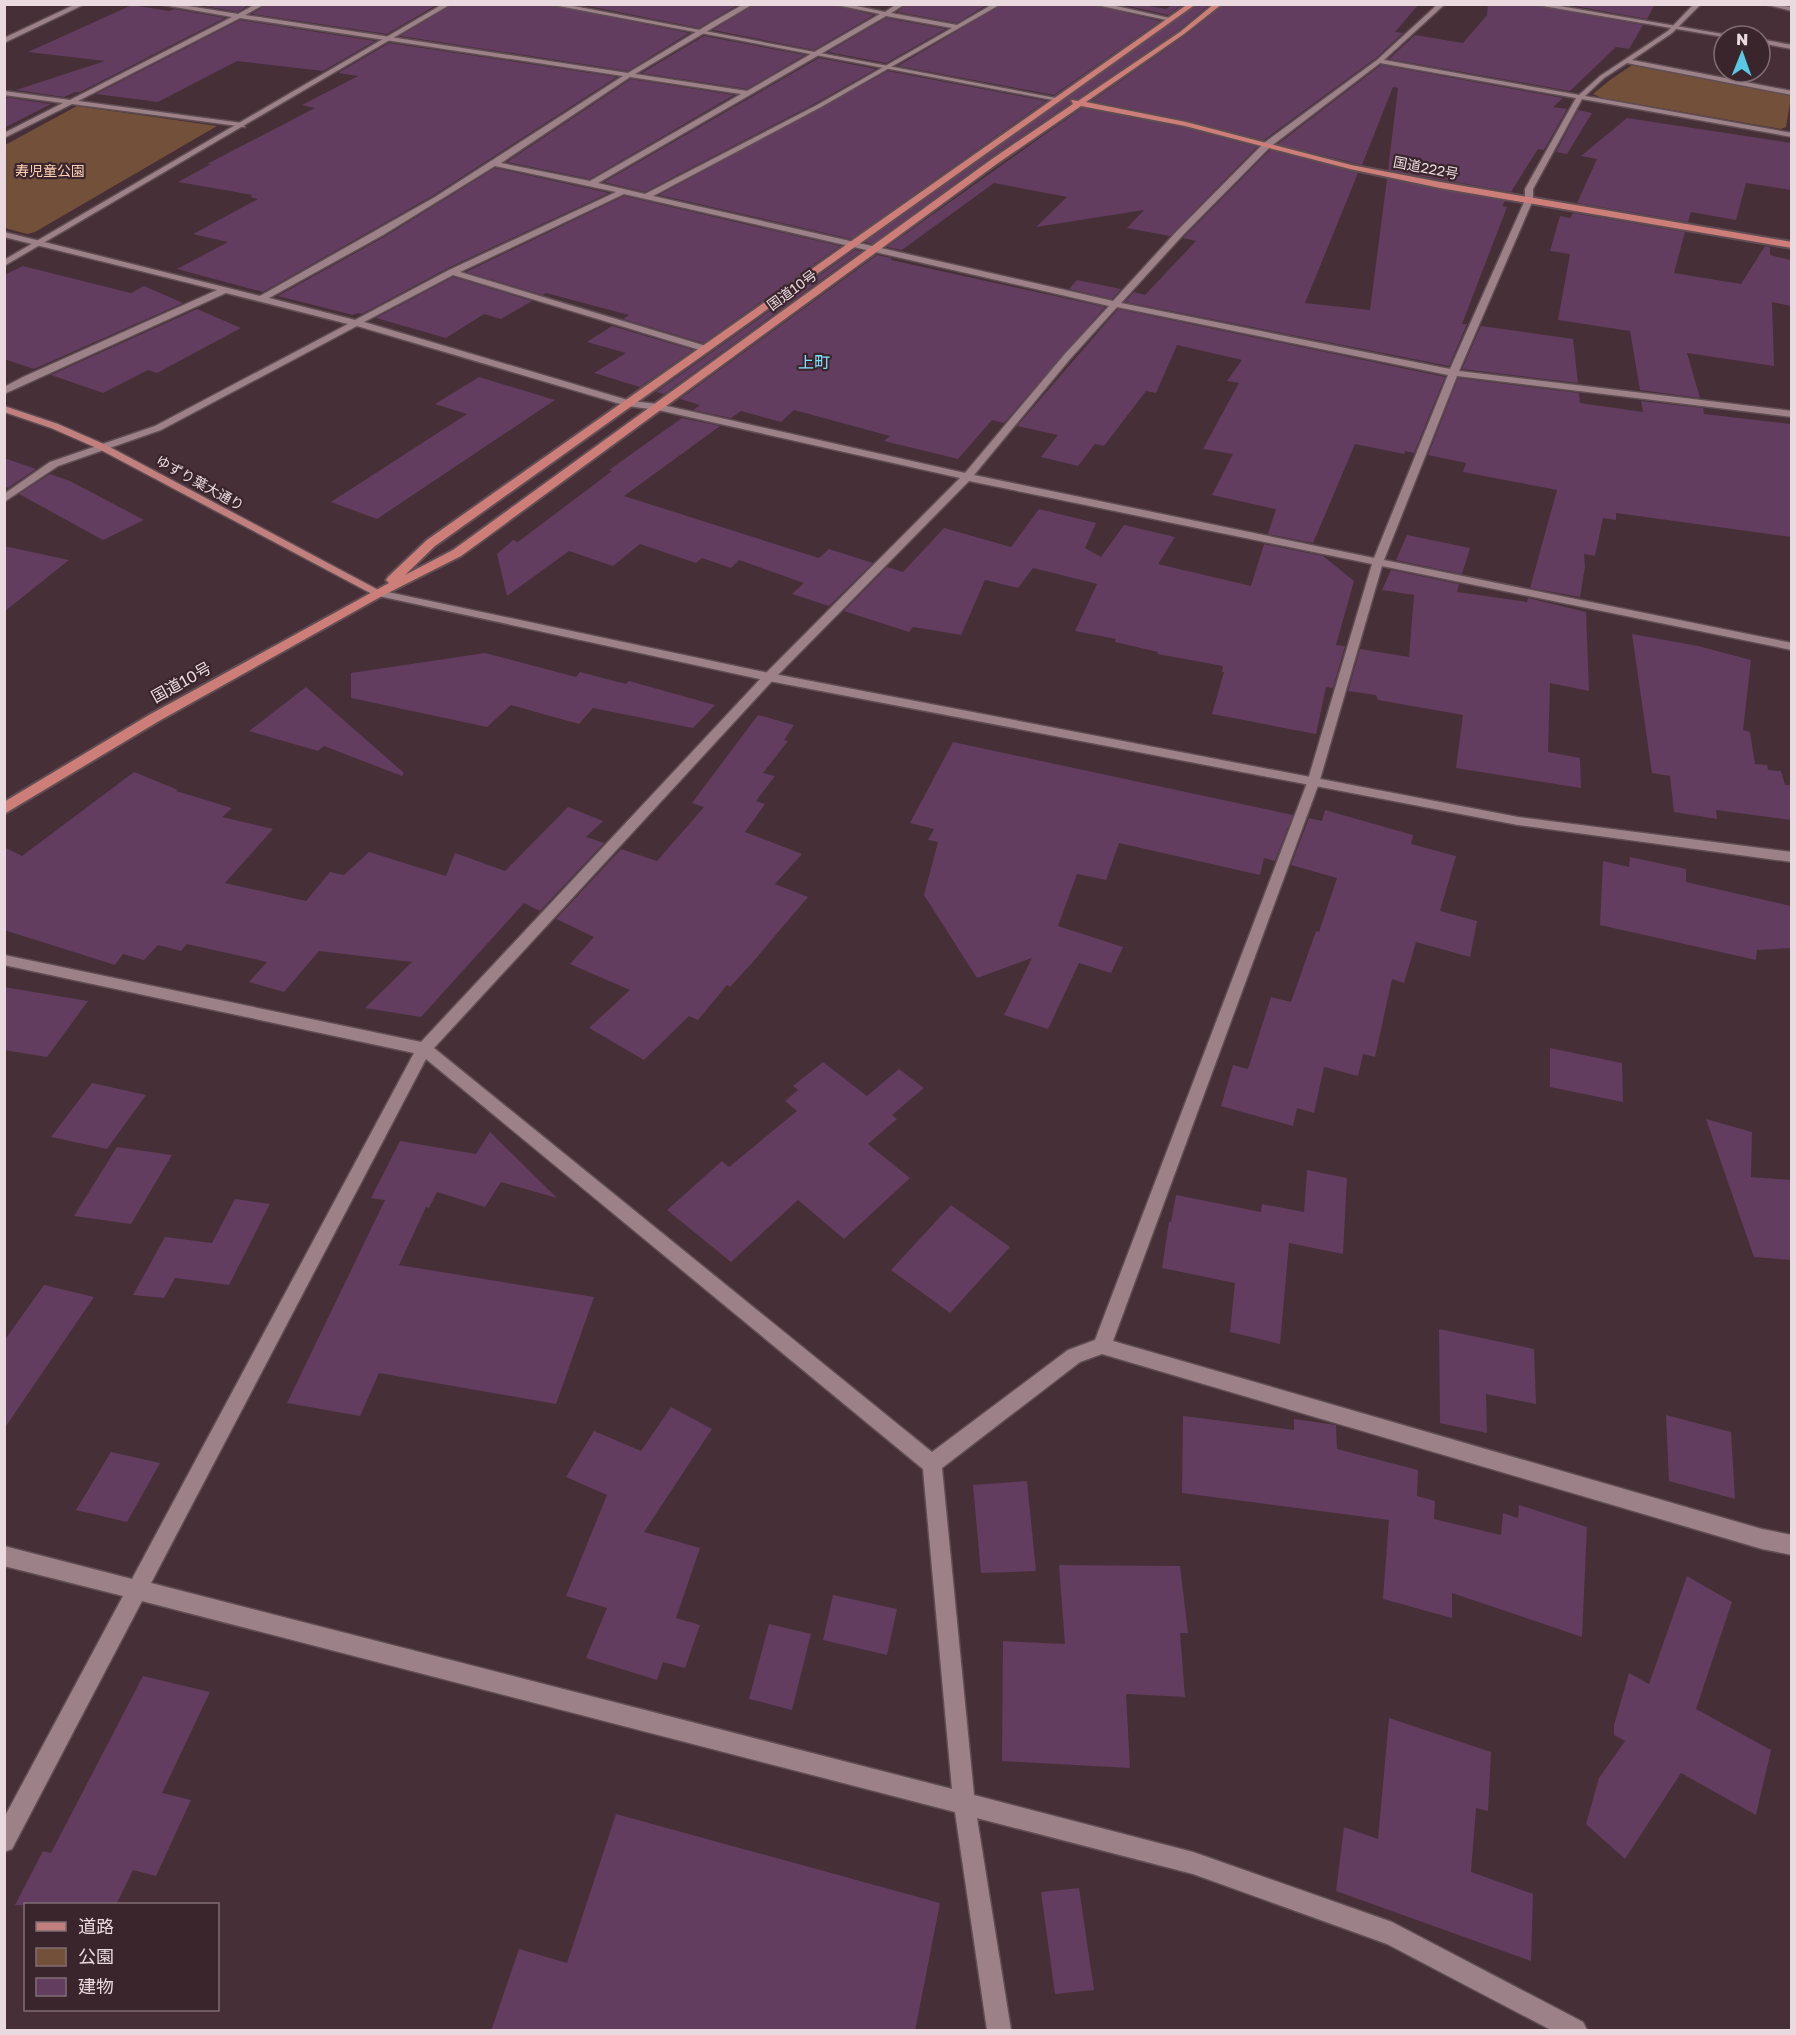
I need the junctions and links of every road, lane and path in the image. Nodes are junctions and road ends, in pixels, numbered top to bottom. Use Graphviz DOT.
graph roads {
  1 [pos="82,4"];
  2 [pos="161,4"];
  3 [pos="262,4"];
  4 [pos="448,4"];
  5 [pos="551,4"];
  6 [pos="750,4"];
  7 [pos="835,4"];
  8 [pos="902,4"];
  9 [pos="998,4"];
  10 [pos="1095,4"];
  11 [pos="1193,4"];
  12 [pos="1219,4"];
  13 [pos="1442,4"];
  14 [pos="1534,4"];
  15 [pos="1698,4"];
  16 [pos="1770,4"];
  17 [pos="1791,9"];
  18 [pos="885,14"];
  19 [pos="237,17"];
  20 [pos="1171,19"];
  21 [pos="1676,26"];
  22 [pos="957,27"];
  23 [pos="696,32"];
  24 [pos="1712,33"];
  25 [pos="390,39"];
  26 [pos="4,41"];
  27 [pos="1772,43"];
  28 [pos="1791,47"];
  29 [pos="816,54"];
  30 [pos="1379,61"];
  31 [pos="1626,61"];
  32 [pos="886,67"];
  33 [pos="629,75"];
  34 [pos="4,93"];
  35 [pos="747,93"];
  36 [pos="1791,93"];
  37 [pos="1580,97"];
  38 [pos="1059,99"];
  39 [pos="70,102"];
  40 [pos="1079,103"];
  41 [pos="1791,124"];
  42 [pos="242,125"];
  43 [pos="1790,134"];
  44 [pos="4,136"];
  45 [pos="1267,145"];
  46 [pos="495,164"];
  47 [pos="591,184"];
  48 [pos="623,192"];
  49 [pos="646,197"];
  50 [pos="1529,200"];
  51 [pos="4,234"];
  52 [pos="40,244"];
  53 [pos="1791,245"];
  54 [pos="851,246"];
  55 [pos="875,251"];
  56 [pos="4,264"];
  57 [pos="452,272"];
  58 [pos="227,289"];
  59 [pos="263,298"];
  60 [pos="1114,304"];
  61 [pos="356,323"];
  62 [pos="703,348"];
  63 [pos="1454,373"];
  64 [pos="4,391"];
  65 [pos="630,404"];
  66 [pos="658,407"];
  67 [pos="4,409"];
  68 [pos="1791,414"];
  69 [pos="104,447"];
  70 [pos="967,477"];
  71 [pos="4,499"];
  72 [pos="1378,562"];
  73 [pos="378,592"];
  74 [pos="1791,647"];
  75 [pos="769,677"];
  76 [pos="1312,783"];
  77 [pos="4,809"];
  78 [pos="1791,857"];
  79 [pos="4,960"];
  80 [pos="424,1049"];
  81 [pos="1102,1347"];
  82 [pos="932,1464"];
  83 [pos="1791,1545"];
  84 [pos="4,1556"];
  85 [pos="138,1589"];
  86 [pos="964,1802"];
  87 [pos="4,1841"];
  88 [pos="999,2031"];
  89 [pos="1575,2031"];
  1 -- 26 [label="street"];
  2 -- 19 [label="street"];
  3 -- 19 [label="street"];
  4 -- 25 [label="street"];
  5 -- 23 [label="street"];
  6 -- 23 [label="street"];
  7 -- 18 [label="street"];
  8 -- 18 [label="street"];
  9 -- 22 [label="street"];
  10 -- 20 [label="street"];
  11 -- 20 [label="highway, 国道10号"];
  12 -- 40 [label="highway, 国道10号"];
  13 -- 30 [label="street"];
  14 -- 21 [label="street"];
  15 -- 21 [label="street"];
  16 -- 17 [label="street"];
  18 -- 22 [label="street"];
  18 -- 29 [label="street"];
  19 -- 25 [label="street"];
  19 -- 39 [label="street"];
  20 -- 38 [label="highway, 国道10号"];
  21 -- 24 [label="street"];
  21 -- 31 [label="street"];
  22 -- 32 [label="street"];
  23 -- 29 [label="street"];
  23 -- 33 [label="street"];
  25 -- 33 [label="street"];
  25 -- 42 [label="street"];
  27 -- 28 [label="street"];
  29 -- 32 [label="street"];
  29 -- 35 [label="street"];
  30 -- 37 [label="street"];
  30 -- 45 [label="street"];
  31 -- 36 [label="street"];
  31 -- 37 [label="street"];
  32 -- 38 [label="street"];
  32 -- 49 [label="street"];
  33 -- 35 [label="street"];
  33 -- 46 [label="street"];
  34 -- 39 [label="street"];
  35 -- 47 [label="street"];
  37 -- 43 [label="street"];
  37 -- 50 [label="street"];
  38 -- 40 [label="highway, 国道222号"];
  38 -- 54 [label="highway, 国道10号"];
  39 -- 42 [label="street"];
  39 -- 44 [label="street"];
  40 -- 45 [label="highway, 国道222号"];
  40 -- 55 [label="highway, 国道10号"];
  41 -- 43 [label="street"];
  42 -- 52 [label="street"];
  45 -- 50 [label="highway, 国道222号"];
  45 -- 60 [label="street"];
  46 -- 47 [label="street"];
  46 -- 59 [label="street"];
  47 -- 48 [label="street"];
  48 -- 49 [label="street"];
  48 -- 57 [label="street"];
  49 -- 54 [label="street"];
  50 -- 53 [label="highway, 国道222号"];
  50 -- 63 [label="street"];
  51 -- 52 [label="street"];
  52 -- 56 [label="street"];
  52 -- 58 [label="street"];
  54 -- 55 [label="street"];
  54 -- 62 [label="highway, 国道10号"];
  55 -- 60 [label="street"];
  55 -- 66 [label="highway, 国道10号"];
  57 -- 61 [label="street"];
  57 -- 62 [label="street"];
  58 -- 59 [label="street"];
  58 -- 64 [label="street"];
  59 -- 61 [label="street"];
  60 -- 63 [label="street"];
  60 -- 70 [label="street"];
  61 -- 65 [label="street"];
  61 -- 69 [label="street"];
  62 -- 65 [label="highway, 国道10号"];
  63 -- 68 [label="street"];
  63 -- 72 [label="street"];
  65 -- 66 [label="street"];
  65 -- 73 [label="highway, 国道10号"];
  66 -- 70 [label="street"];
  66 -- 73 [label="highway, 国道10号"];
  67 -- 69 [label="main road, ゆずり葉大通り"];
  69 -- 71 [label="street"];
  69 -- 73 [label="main road, ゆずり葉大通り"];
  70 -- 72 [label="street"];
  70 -- 75 [label="street"];
  72 -- 74 [label="street"];
  72 -- 76 [label="street"];
  73 -- 75 [label="street"];
  73 -- 77 [label="highway, 国道10号"];
  75 -- 76 [label="street"];
  75 -- 80 [label="street"];
  76 -- 78 [label="street"];
  76 -- 81 [label="street"];
  79 -- 80 [label="street"];
  80 -- 82 [label="street"];
  80 -- 85 [label="street"];
  81 -- 82 [label="street"];
  81 -- 83 [label="street"];
  82 -- 86 [label="street"];
  84 -- 85 [label="street"];
  85 -- 86 [label="street"];
  85 -- 87 [label="street"];
  86 -- 88 [label="street"];
  86 -- 89 [label="street"];
}
